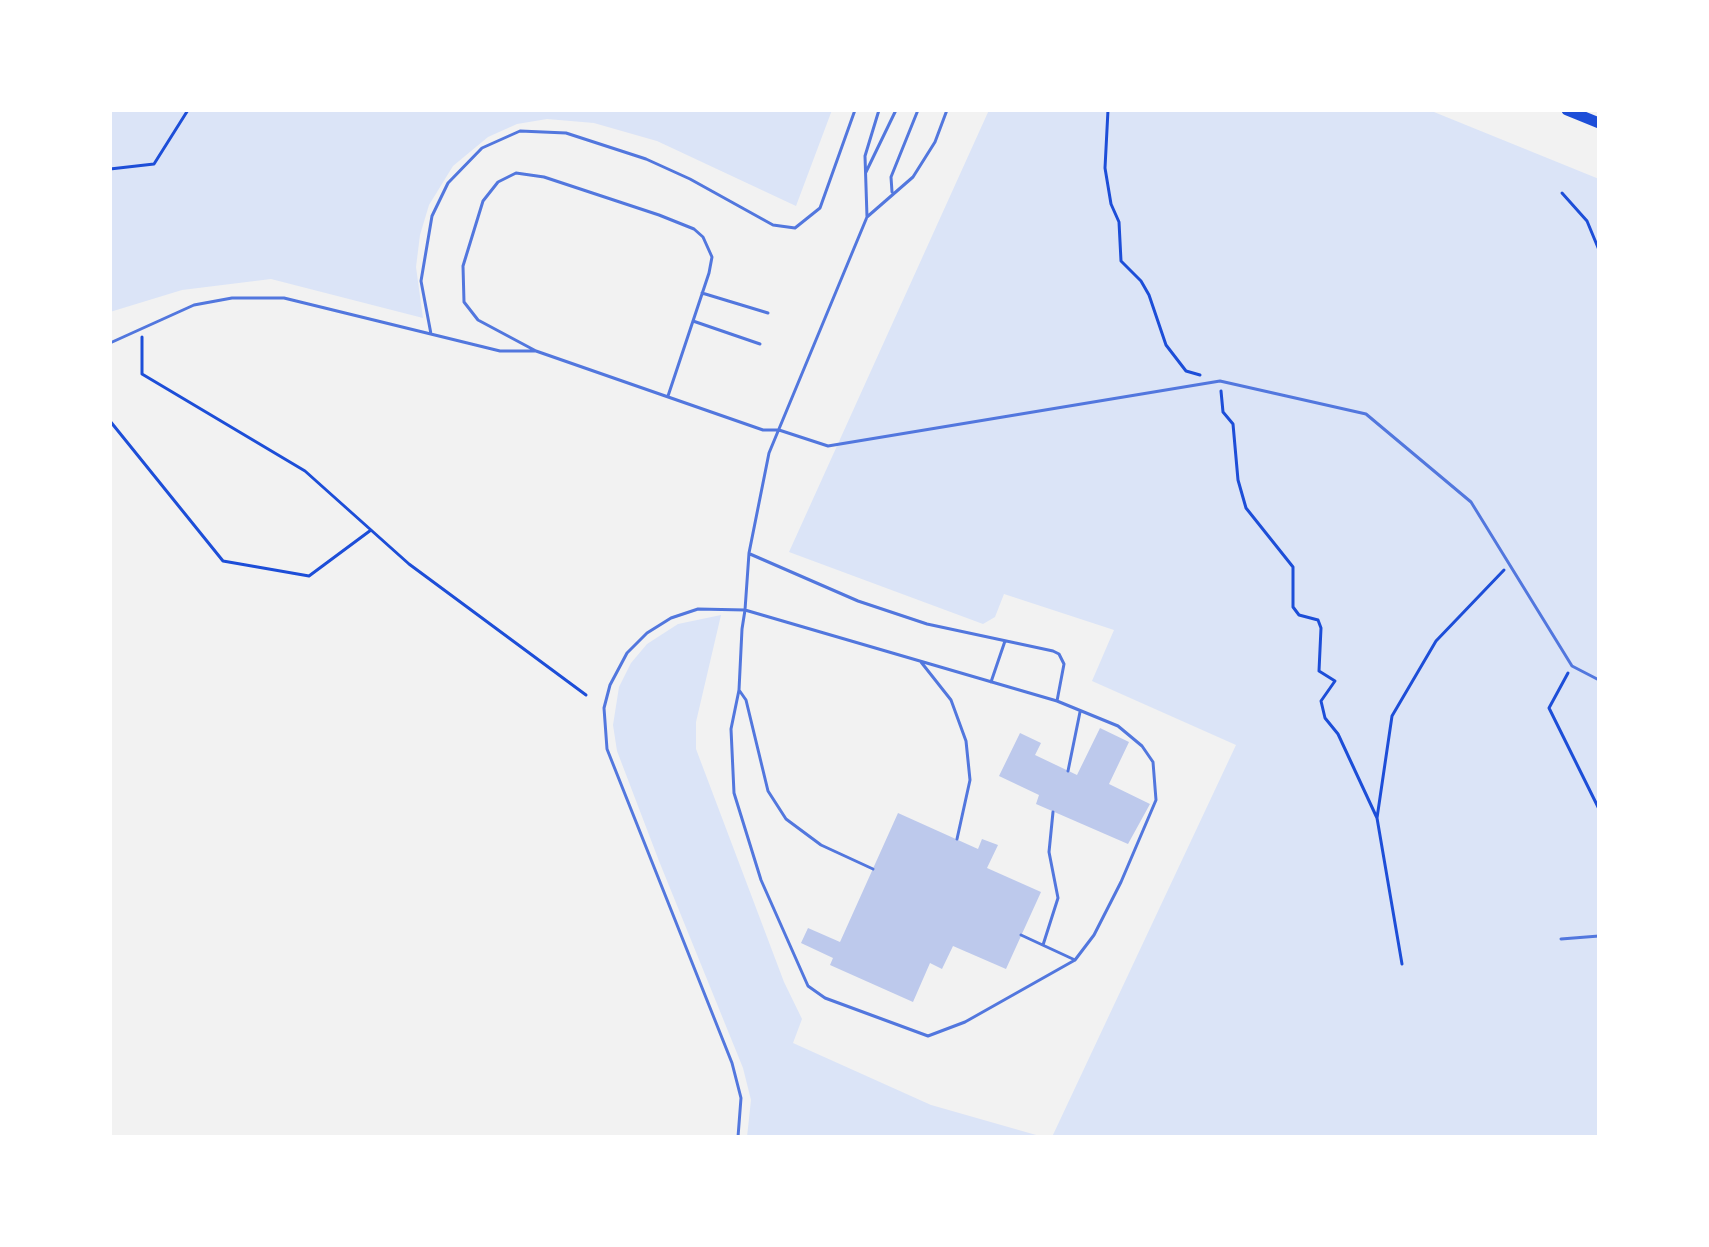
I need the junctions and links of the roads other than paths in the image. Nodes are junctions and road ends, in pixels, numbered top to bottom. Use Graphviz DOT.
graph roads {
  1 [pos="855,110"];
  2 [pos="879,110"];
  3 [pos="896,110"];
  4 [pos="918,110"];
  5 [pos="947,110"];
  6 [pos="1567,110"];
  7 [pos="1599,123"];
  8 [pos="866,172"];
  9 [pos="892,192"];
  10 [pos="867,217"];
  11 [pos="702,293"];
  12 [pos="768,313"];
  13 [pos="693,321"];
  14 [pos="431,334"];
  15 [pos="110,343"];
  16 [pos="760,344"];
  17 [pos="536,351"];
  18 [pos="668,396"];
  19 [pos="779,430"];
  20 [pos="749,553"];
  21 [pos="745,610"];
  22 [pos="1005,641"];
  23 [pos="919,660"];
  24 [pos="1599,680"];
  25 [pos="991,682"];
  26 [pos="739,690"];
  27 [pos="1057,701"];
  28 [pos="1080,712"];
  29 [pos="1068,771"];
  30 [pos="1053,812"];
  31 [pos="957,839"];
  32 [pos="873,869"];
  33 [pos="1021,935"];
  34 [pos="1599,936"];
  35 [pos="1561,939"];
  36 [pos="1043,945"];
  37 [pos="1075,960"];
  38 [pos="738,1137"];
  1 -- 14 [label="lane"];
  2 -- 8 [label="lane"];
  3 -- 8 [label="lane"];
  4 -- 9 [label="lane"];
  5 -- 9 [label="lane"];
  6 -- 7 [label="main road"];
  8 -- 10 [label="lane"];
  9 -- 10 [label="lane"];
  10 -- 19 [label="lane"];
  11 -- 12 [label="lane"];
  11 -- 13 [label="lane"];
  11 -- 17 [label="lane"];
  13 -- 16 [label="lane"];
  13 -- 18 [label="lane"];
  14 -- 15 [label="lane"];
  14 -- 17 [label="lane"];
  17 -- 18 [label="lane"];
  18 -- 19 [label="lane"];
  19 -- 20 [label="lane"];
  19 -- 24 [label="lane"];
  20 -- 21 [label="lane"];
  20 -- 22 [label="lane"];
  21 -- 23 [label="lane"];
  21 -- 26 [label="lane"];
  21 -- 38 [label="lane"];
  22 -- 25 [label="lane"];
  22 -- 27 [label="lane"];
  23 -- 25 [label="lane"];
  23 -- 31 [label="lane"];
  25 -- 27 [label="lane"];
  26 -- 32 [label="lane"];
  26 -- 37 [label="lane"];
  27 -- 28 [label="lane"];
  28 -- 29 [label="lane"];
  28 -- 37 [label="lane"];
  30 -- 36 [label="lane"];
  33 -- 36 [label="lane"];
  34 -- 35 [label="lane"];
  36 -- 37 [label="lane"];
}
